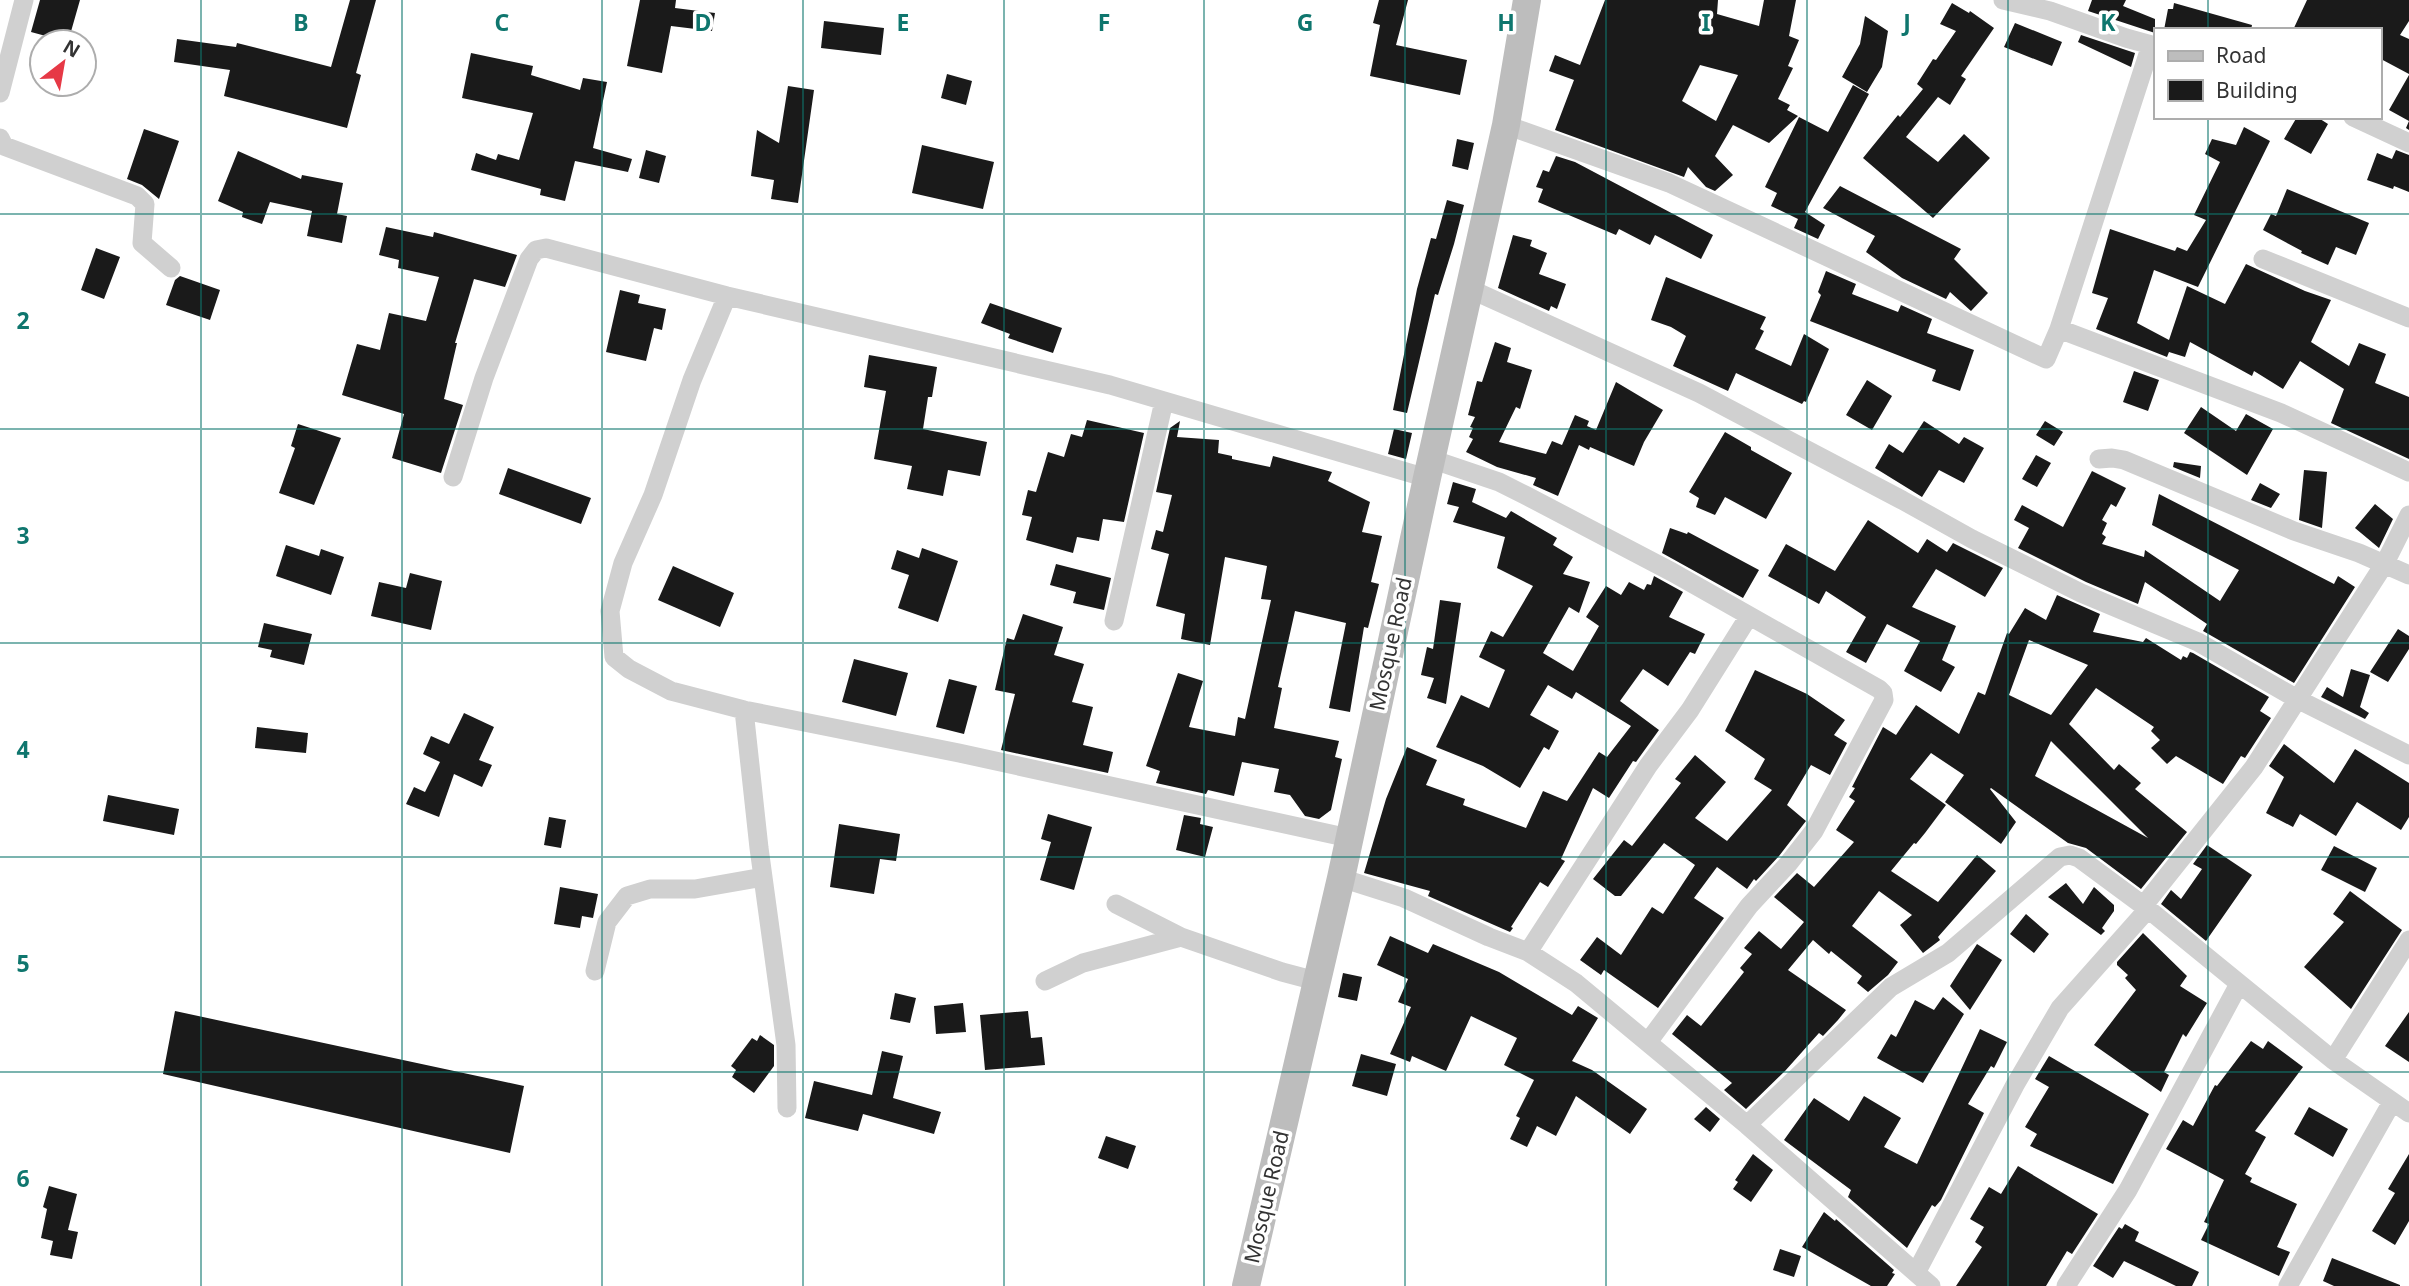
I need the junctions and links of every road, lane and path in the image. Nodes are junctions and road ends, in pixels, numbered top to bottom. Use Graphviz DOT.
graph roads {
  1 [pos="24,0"];
  2 [pos="1528,0"];
  3 [pos="2003,0"];
  4 [pos="2153,45"];
  5 [pos="0,93"];
  6 [pos="2357,119"];
  7 [pos="1506,125"];
  8 [pos="0,138"];
  9 [pos="2409,143"];
  10 [pos="2263,258"];
  11 [pos="171,268"];
  12 [pos="1470,289"];
  13 [pos="727,296"];
  14 [pos="2409,318"];
  15 [pos="2059,329"];
  16 [pos="1164,401"];
  17 [pos="2099,459"];
  18 [pos="1429,469"];
  19 [pos="2409,472"];
  20 [pos="453,477"];
  21 [pos="2409,515"];
  22 [pos="2385,563"];
  23 [pos="2409,575"];
  24 [pos="1749,616"];
  25 [pos="1114,621"];
  26 [pos="2299,700"];
  27 [pos="744,710"];
  28 [pos="2409,755"];
  29 [pos="1349,838"];
  30 [pos="763,877"];
  31 [pos="1341,878"];
  32 [pos="1116,904"];
  33 [pos="2146,907"];
  34 [pos="1181,937"];
  35 [pos="2409,940"];
  36 [pos="1528,952"];
  37 [pos="595,971"];
  38 [pos="1045,981"];
  39 [pos="1317,981"];
  40 [pos="2239,984"];
  41 [pos="1648,1042"];
  42 [pos="2333,1060"];
  43 [pos="2392,1102"];
  44 [pos="787,1108"];
  45 [pos="2409,1113"];
  46 [pos="1747,1125"];
  47 [pos="1916,1273"];
  48 [pos="1246,1286"];
  49 [pos="1931,1286"];
  50 [pos="2066,1286"];
  51 [pos="2288,1286"];
  1 -- 5 [label="street"];
  2 -- 7 [label="street, Mosque Road"];
  3 -- 4 [label="street"];
  4 -- 15 [label="street"];
  6 -- 9 [label="street"];
  7 -- 12 [label="street, Mosque Road"];
  7 -- 15 [label="street"];
  8 -- 11 [label="street"];
  10 -- 14 [label="street"];
  12 -- 18 [label="street, Mosque Road"];
  12 -- 26 [label="street"];
  13 -- 16 [label="street"];
  13 -- 20 [label="street"];
  13 -- 27 [label="street"];
  15 -- 19 [label="street"];
  16 -- 18 [label="street"];
  16 -- 25 [label="street"];
  17 -- 22 [label="street"];
  18 -- 24 [label="street"];
  18 -- 29 [label="street, Mosque Road"];
  21 -- 22 [label="street"];
  22 -- 23 [label="street"];
  22 -- 26 [label="street"];
  24 -- 36 [label="street"];
  24 -- 41 [label="street"];
  26 -- 28 [label="street"];
  26 -- 33 [label="street"];
  27 -- 29 [label="street"];
  27 -- 30 [label="street"];
  29 -- 31 [label="street, Mosque Road"];
  30 -- 37 [label="street"];
  30 -- 44 [label="street"];
  31 -- 36 [label="street"];
  31 -- 39 [label="street, Mosque Road"];
  32 -- 34 [label="street"];
  33 -- 40 [label="street"];
  33 -- 46 [label="street"];
  33 -- 47 [label="street"];
  34 -- 38 [label="street"];
  34 -- 39 [label="street"];
  35 -- 42 [label="street"];
  36 -- 41 [label="street"];
  39 -- 48 [label="street, Mosque Road"];
  40 -- 42 [label="street"];
  40 -- 50 [label="street"];
  41 -- 46 [label="street"];
  42 -- 43 [label="street"];
  43 -- 45 [label="street"];
  43 -- 51 [label="street"];
  46 -- 47 [label="street"];
  47 -- 49 [label="street"];
}
